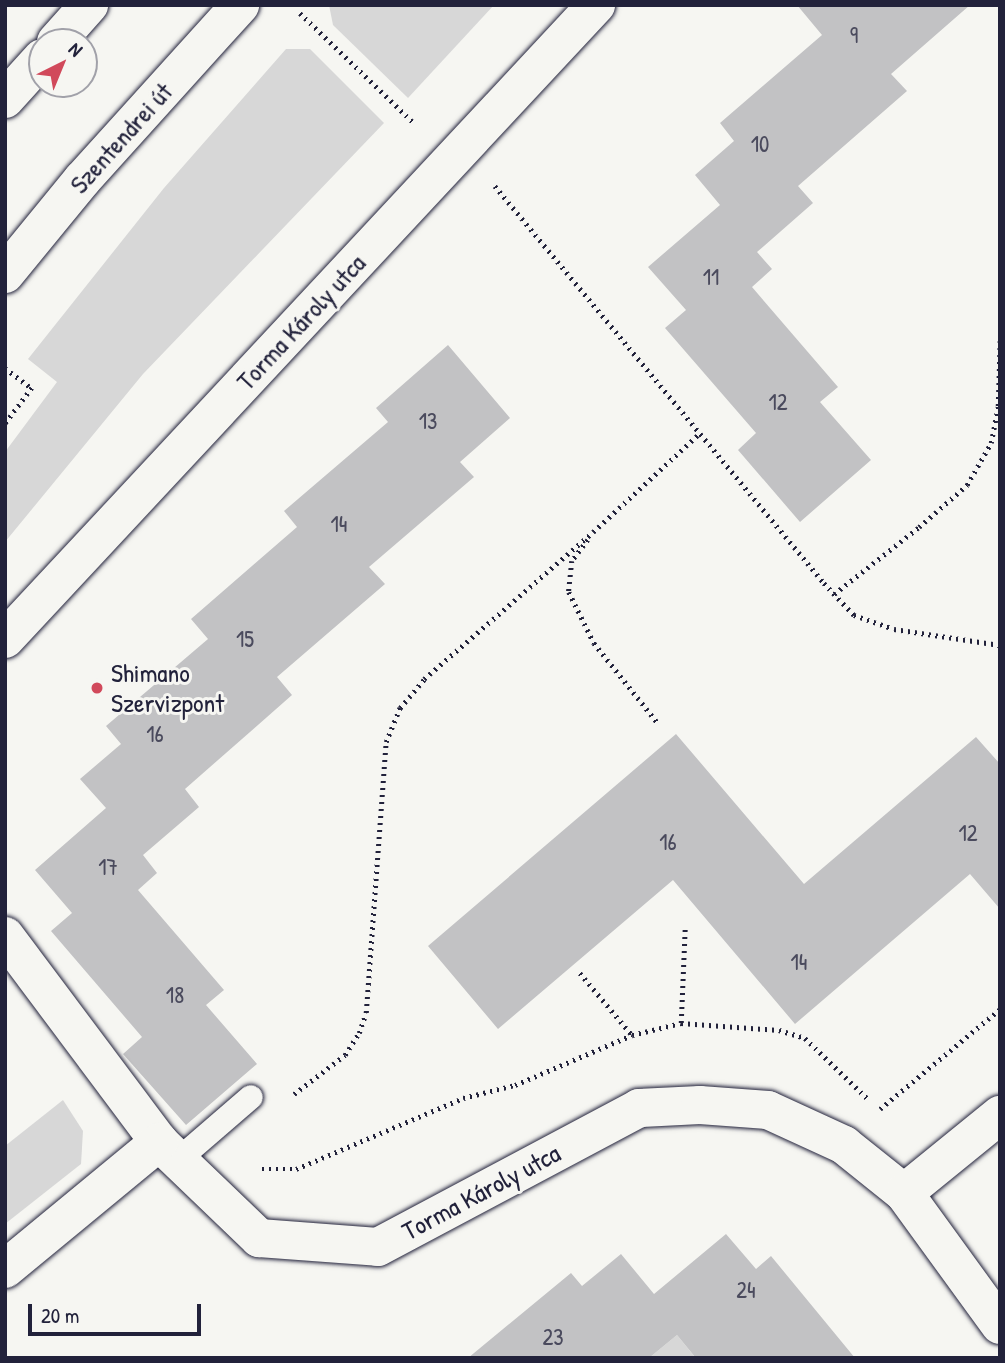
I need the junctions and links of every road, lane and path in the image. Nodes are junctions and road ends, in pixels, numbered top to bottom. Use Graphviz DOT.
graph roads {
  1 [pos="89,5"];
  2 [pos="240,5"];
  3 [pos="596,5"];
  4 [pos="300,13"];
  5 [pos="68,28"];
  6 [pos="28,74"];
  7 [pos="5,99"];
  8 [pos="458,154"];
  9 [pos="5,274"];
  10 [pos="1000,337"];
  11 [pos="5,368"];
  12 [pos="5,424"];
  13 [pos="700,433"];
  14 [pos="593,532"];
  15 [pos="834,594"];
  16 [pos="5,639"];
  17 [pos="1000,645"];
  18 [pos="657,722"];
  19 [pos="685,926"];
  20 [pos="5,936"];
  21 [pos="580,972"];
  22 [pos="1000,1009"];
  23 [pos="681,1023"];
  24 [pos="632,1035"];
  25 [pos="293,1095"];
  26 [pos="251,1097"];
  27 [pos="878,1110"];
  28 [pos="1000,1115"];
  29 [pos="168,1151"];
  30 [pos="904,1193"];
  31 [pos="5,1269"];
  32 [pos="1000,1325"];
  1 -- 5 [label="street"];
  2 -- 9 [label="street, Szentendrei út"];
  3 -- 8 [label="street, Torma Károly utca"];
  4 -- 8 [label="path"];
  6 -- 7 [label="street"];
  8 -- 13 [label="path"];
  8 -- 16 [label="street, Torma Károly utca"];
  10 -- 15 [label="path"];
  11 -- 12 [label="path"];
  13 -- 14 [label="path"];
  13 -- 15 [label="path"];
  14 -- 18 [label="path"];
  14 -- 25 [label="path"];
  15 -- 17 [label="path"];
  19 -- 23 [label="path"];
  20 -- 29 [label="street, Torma Károly utca"];
  21 -- 24 [label="path"];
  22 -- 27 [label="path"];
  26 -- 29 [label="lane"];
  28 -- 30 [label="street"];
  29 -- 30 [label="street, Torma Károly utca"];
  29 -- 31 [label="street"];
  30 -- 32 [label="street, Torma Károly utca"];
}
